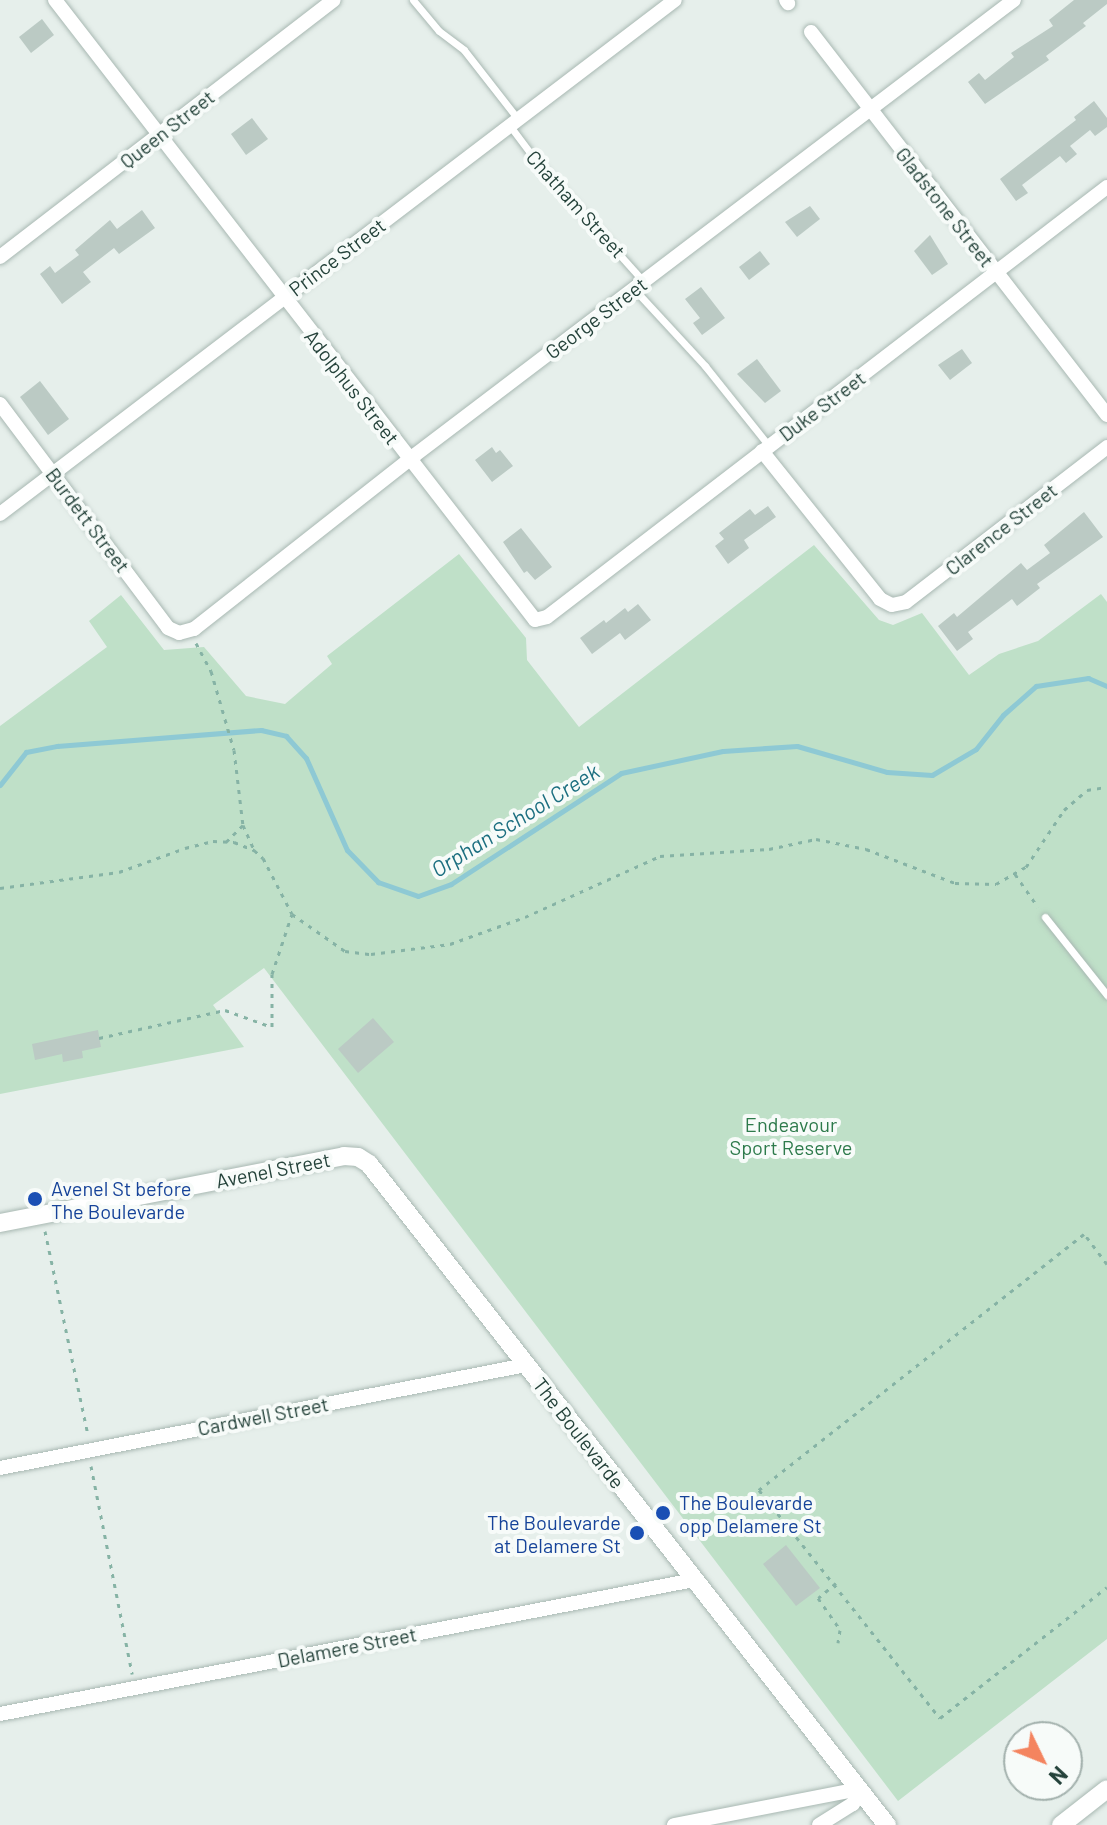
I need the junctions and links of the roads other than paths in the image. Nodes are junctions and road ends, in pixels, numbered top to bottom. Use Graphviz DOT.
graph roads {
  1 [pos="55,0"];
  2 [pos="334,0"];
  3 [pos="413,0"];
  4 [pos="675,0"];
  5 [pos="1014,0"];
  6 [pos="811,32"];
  7 [pos="870,109"];
  8 [pos="514,122"];
  9 [pos="157,137"];
  10 [pos="1107,187"];
  11 [pos="0,257"];
  12 [pos="997,274"];
  13 [pos="639,285"];
  14 [pos="283,298"];
  15 [pos="0,404"];
  16 [pos="1107,415"];
  17 [pos="1107,447"];
  18 [pos="766,448"];
  19 [pos="409,460"];
  20 [pos="53,473"];
  21 [pos="0,514"];
  22 [pos="892,605"];
  23 [pos="535,620"];
  24 [pos="184,632"];
  25 [pos="1045,917"];
  26 [pos="1107,995"];
  27 [pos="358,1157"];
  28 [pos="0,1223"];
  29 [pos="526,1365"];
  30 [pos="0,1468"];
  31 [pos="694,1580"];
  32 [pos="0,1714"];
  33 [pos="859,1789"];
  34 [pos="1107,1789"];
  35 [pos="674,1825"];
  36 [pos="819,1825"];
  37 [pos="887,1825"];
  38 [pos="1061,1825"];
  1 -- 9 [label="street, Adolphus Street"];
  2 -- 9 [label="street, Queen Street"];
  3 -- 8 [label="lane, Chatham Street"];
  4 -- 8 [label="street, Prince Street"];
  5 -- 7 [label="street, George Street"];
  6 -- 7 [label="street, Gladstone Street"];
  7 -- 12 [label="street, Gladstone Street"];
  7 -- 13 [label="street, George Street"];
  8 -- 13 [label="lane, Chatham Street"];
  8 -- 14 [label="street, Prince Street"];
  9 -- 11 [label="street, Queen Street"];
  9 -- 14 [label="street, Adolphus Street"];
  10 -- 12 [label="street, Duke Street"];
  12 -- 16 [label="street, Gladstone Street"];
  12 -- 18 [label="street, Duke Street"];
  13 -- 18 [label="lane, Chatham Street"];
  13 -- 19 [label="street, George Street"];
  14 -- 19 [label="street, Adolphus Street"];
  14 -- 20 [label="street, Prince Street"];
  15 -- 20 [label="street, Burdett Street"];
  17 -- 22 [label="street, Clarence Street"];
  18 -- 22 [label="street, Chatham Street"];
  18 -- 23 [label="street, Duke Street"];
  19 -- 23 [label="street, Adolphus Street"];
  19 -- 24 [label="street, George Street"];
  20 -- 21 [label="street, Prince Street"];
  20 -- 24 [label="street, Burdett Street"];
  25 -- 26 [label="lane"];
  27 -- 28 [label="street, Avenel Street"];
  27 -- 29 [label="street, The Boulevarde"];
  29 -- 30 [label="street, Cardwell Street"];
  29 -- 31 [label="street, The Boulevarde"];
  31 -- 32 [label="street, Delamere Street"];
  31 -- 33 [label="street, The Boulevarde"];
  33 -- 35 [label="street"];
  33 -- 36 [label="street"];
  33 -- 37 [label="street, The Boulevarde"];
  34 -- 38 [label="street"];
}
